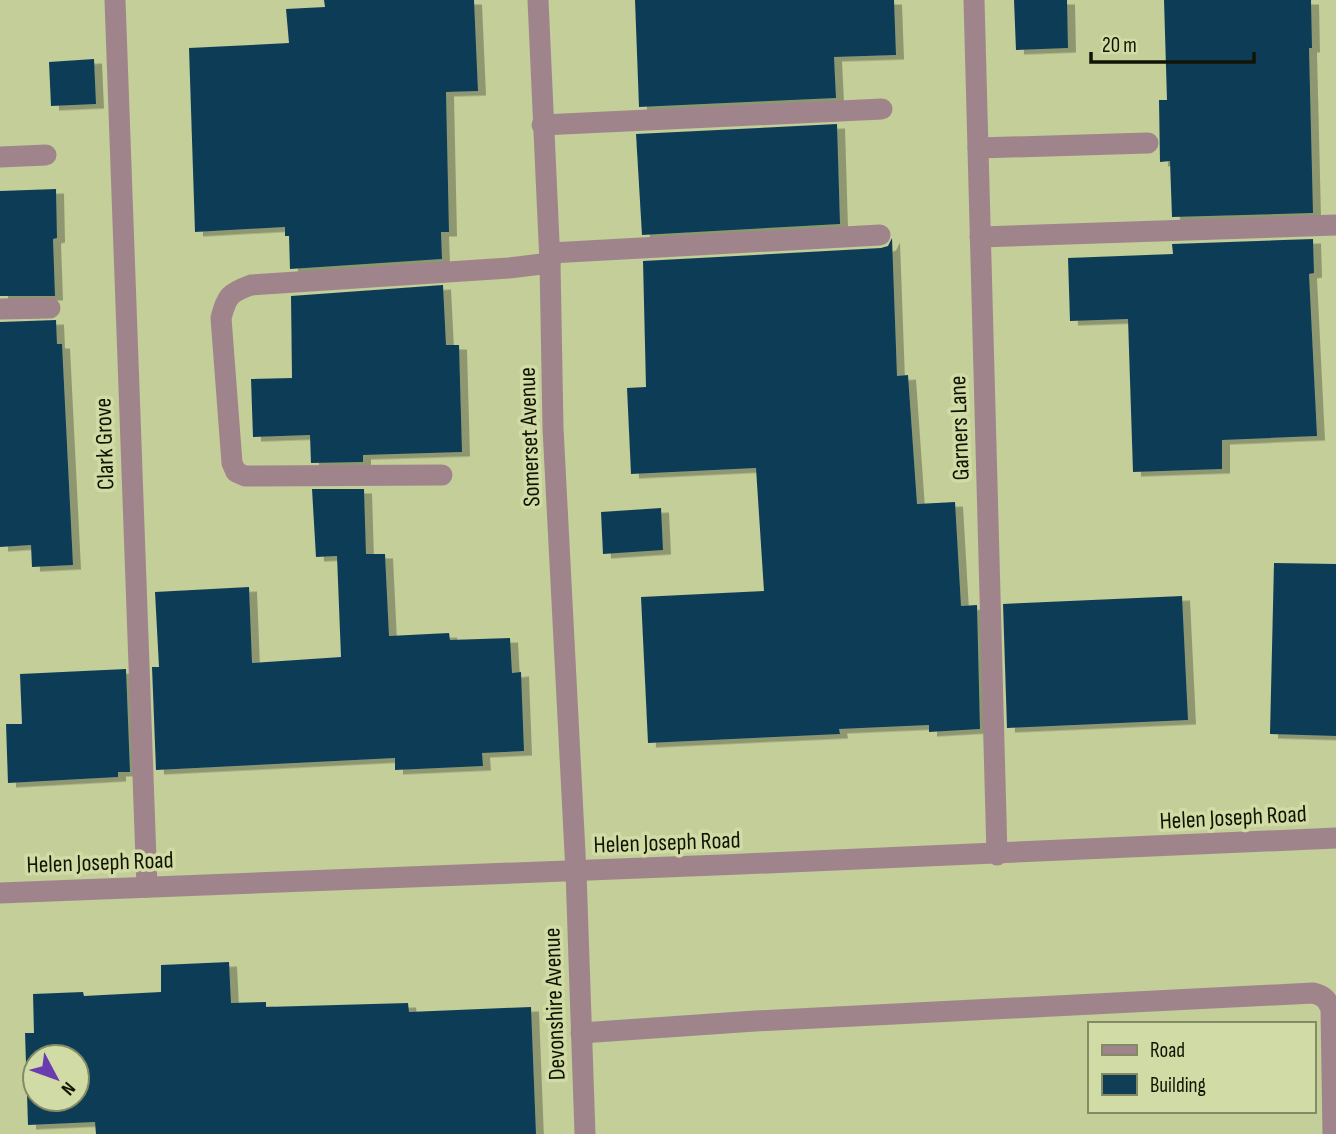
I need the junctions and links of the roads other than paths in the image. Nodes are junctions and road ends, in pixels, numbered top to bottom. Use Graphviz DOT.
graph roads {
  1 [pos="115,0"];
  2 [pos="538,0"];
  3 [pos="974,0"];
  4 [pos="882,109"];
  5 [pos="542,125"];
  6 [pos="1148,143"];
  7 [pos="978,148"];
  8 [pos="46,155"];
  9 [pos="0,158"];
  10 [pos="1336,225"];
  11 [pos="880,234"];
  12 [pos="980,237"];
  13 [pos="550,258"];
  14 [pos="50,308"];
  15 [pos="0,309"];
  16 [pos="442,475"];
  17 [pos="1336,838"];
  18 [pos="997,855"];
  19 [pos="576,872"];
  20 [pos="148,887"];
  21 [pos="0,893"];
  22 [pos="581,1033"];
  23 [pos="585,1134"];
  24 [pos="1333,1134"];
  1 -- 20 [label="street, Clark Grove"];
  2 -- 5 [label="street, Somerset Avenue"];
  3 -- 7 [label="street, Garners Lane"];
  4 -- 5 [label="street"];
  5 -- 13 [label="street, Somerset Avenue"];
  6 -- 7 [label="street"];
  7 -- 12 [label="street, Garners Lane"];
  8 -- 9 [label="street"];
  10 -- 12 [label="street"];
  11 -- 13 [label="street"];
  12 -- 18 [label="street, Garners Lane"];
  13 -- 16 [label="street"];
  13 -- 19 [label="street, Somerset Avenue"];
  14 -- 15 [label="street"];
  17 -- 18 [label="street, Helen Joseph Road"];
  18 -- 19 [label="street, Helen Joseph Road"];
  19 -- 20 [label="street, Helen Joseph Road"];
  19 -- 22 [label="street, Devonshire Avenue"];
  20 -- 21 [label="street, Helen Joseph Road"];
  22 -- 23 [label="street, Devonshire Avenue"];
  22 -- 24 [label="street"];
}
